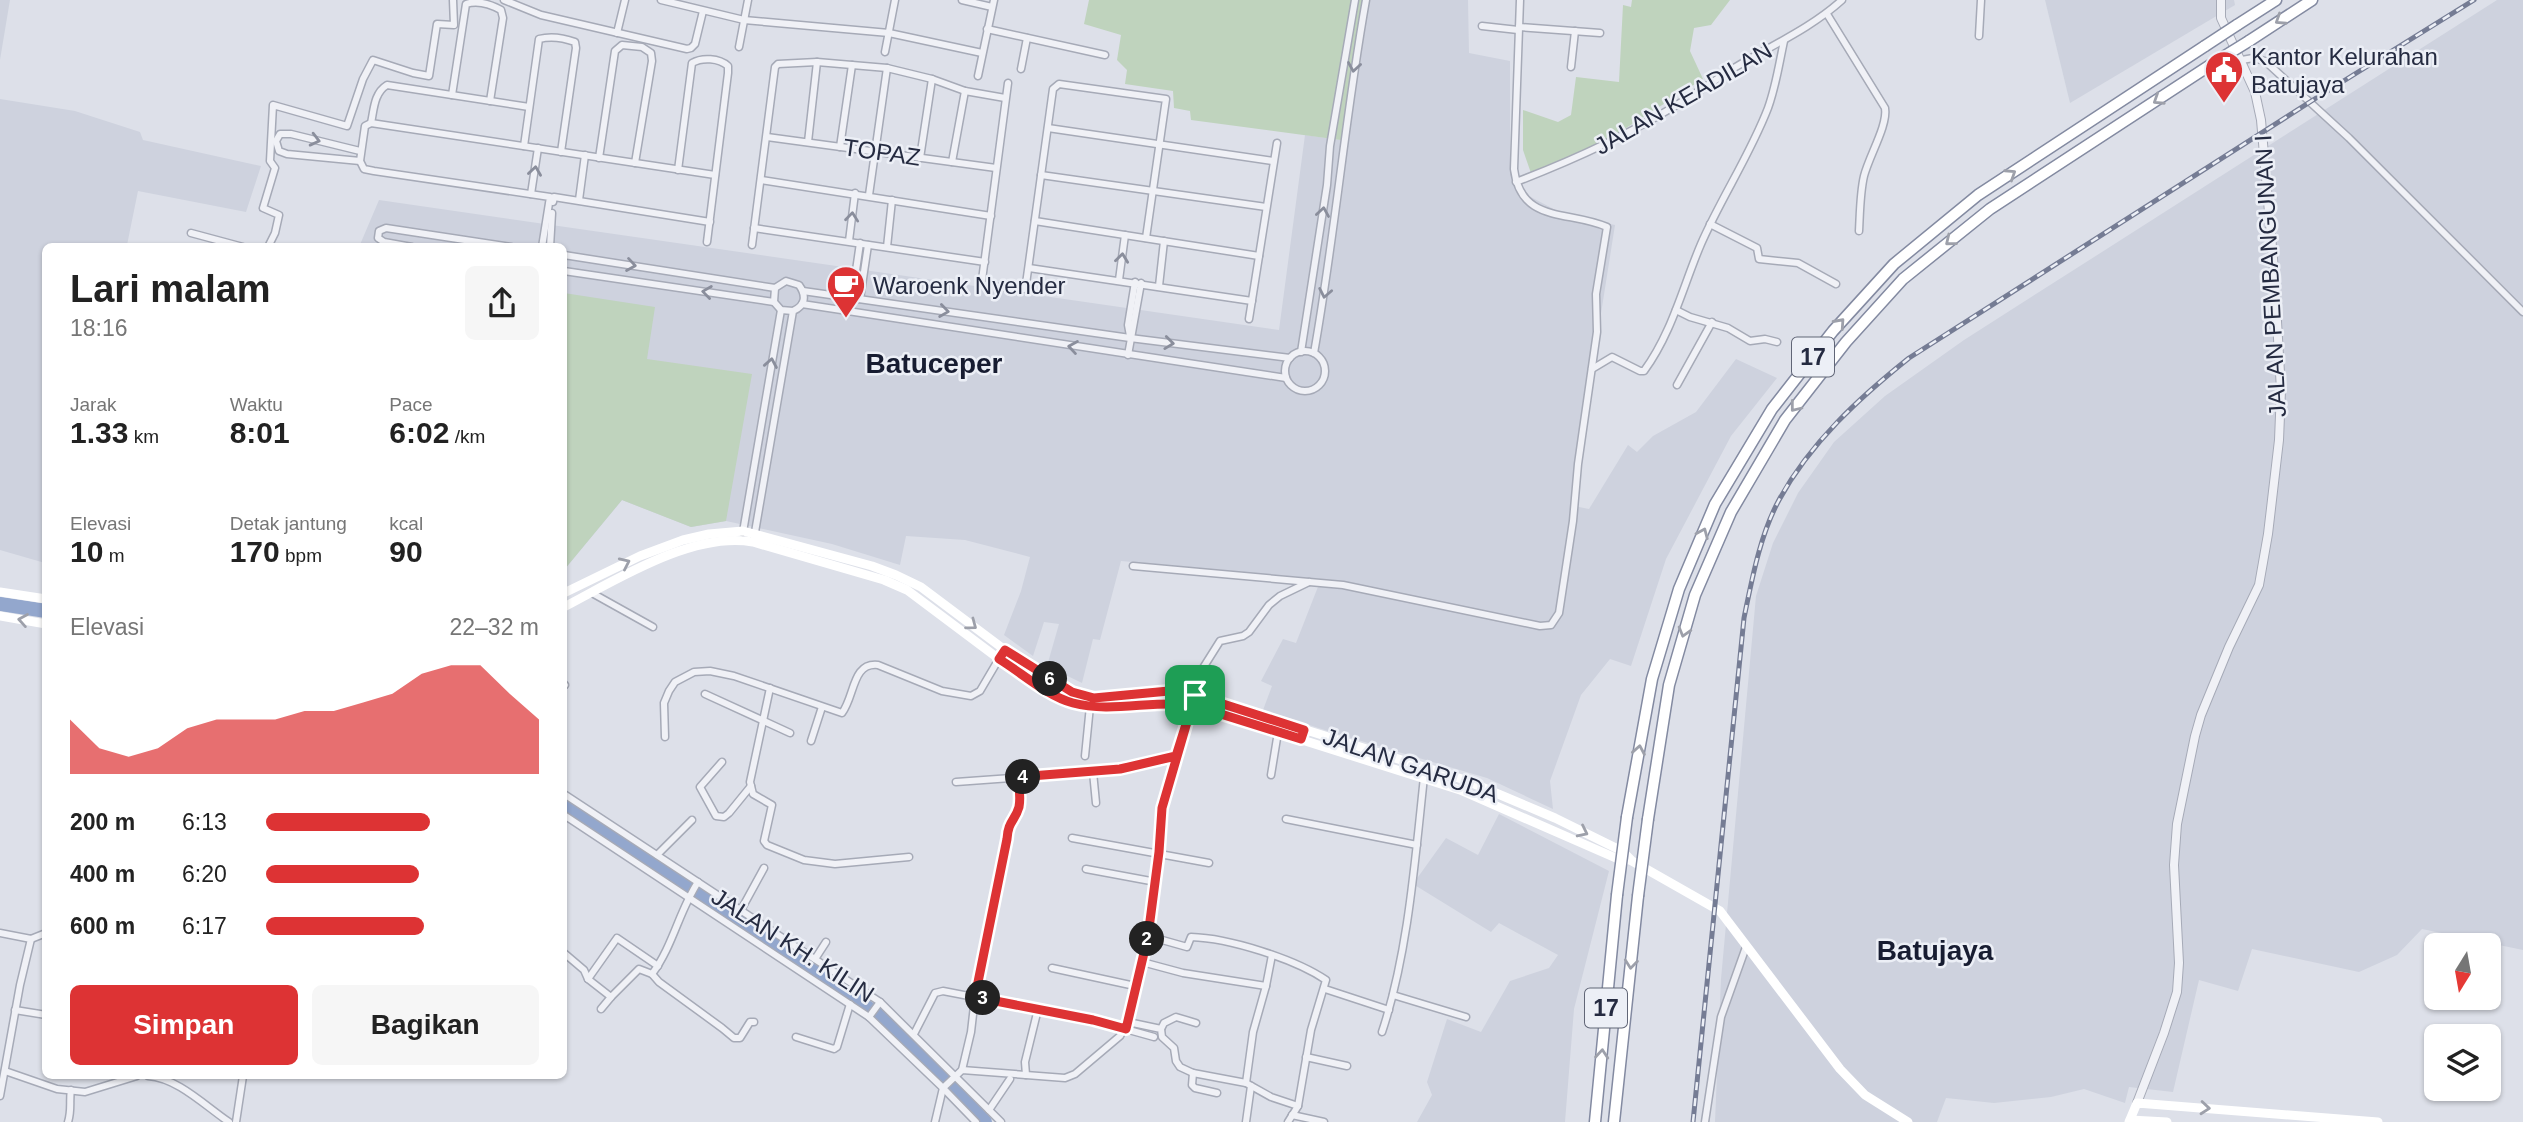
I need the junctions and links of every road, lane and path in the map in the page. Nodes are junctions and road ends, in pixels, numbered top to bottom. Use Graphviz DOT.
graph roads {
  1 [pos="453,0"];
  2 [pos="504,0"];
  3 [pos="625,0"];
  4 [pos="661,0"];
  5 [pos="748,0"];
  6 [pos="895,0"];
  7 [pos="962,0"];
  8 [pos="1355,0"];
  9 [pos="1366,0"];
  10 [pos="1520,0"];
  11 [pos="1842,0"];
  12 [pos="1980,0"];
  13 [pos="2221,0"];
  14 [pos="2276,0"];
  15 [pos="2312,0"];
  16 [pos="993,3"];
  17 [pos="704,11"];
  18 [pos="1826,14"];
  19 [pos="744,20"];
  20 [pos="1482,26"];
  21 [pos="1519,28"];
  22 [pos="988,29"];
  23 [pos="1575,31"];
  24 [pos="617,33"];
  25 [pos="889,33"];
  26 [pos="1600,33"];
  27 [pos="1979,36"];
  28 [pos="1027,38"];
  29 [pos="1784,41"];
  30 [pos="739,47"];
  31 [pos="885,52"];
  32 [pos="982,53"];
  33 [pos="1105,55"];
  34 [pos="2242,60"];
  35 [pos="817,62"];
  36 [pos="852,65"];
  37 [pos="1571,67"];
  38 [pos="887,68"];
  39 [pos="1021,69"];
  40 [pos="978,76"];
  41 [pos="932,79"];
  42 [pos="1008,83"];
  43 [pos="965,91"];
  44 [pos="453,95"];
  45 [pos="1005,98"];
  46 [pos="491,101"];
  47 [pos="529,107"];
  48 [pos="371,123"];
  49 [pos="1048,128"];
  50 [pos="767,137"];
  51 [pos="807,142"];
  52 [pos="1277,143"];
  53 [pos="1160,145"];
  54 [pos="524,146"];
  55 [pos="840,147"];
  56 [pos="538,148"];
  57 [pos="360,152"];
  58 [pos="561,152"];
  59 [pos="876,152"];
  60 [pos="585,155"];
  61 [pos="599,158"];
  62 [pos="920,158"];
  63 [pos="1273,161"];
  64 [pos="360,162"];
  65 [pos="952,162"];
  66 [pos="635,163"];
  67 [pos="996,168"];
  68 [pos="678,170"];
  69 [pos="715,175"];
  70 [pos="1041,175"];
  71 [pos="761,180"];
  72 [pos="1516,182"];
  73 [pos="1153,190"];
  74 [pos="855,193"];
  75 [pos="531,194"];
  76 [pos="869,195"];
  77 [pos="579,200"];
  78 [pos="892,200"];
  79 [pos="1266,207"];
  80 [pos="550,214"];
  81 [pos="991,216"];
  82 [pos="1035,221"];
  83 [pos="710,222"];
  84 [pos="1710,225"];
  85 [pos="754,228"];
  86 [pos="1859,231"];
  87 [pos="191,233"];
  88 [pos="1125,235"];
  89 [pos="1146,238"];
  90 [pos="849,241"];
  91 [pos="1164,241"];
  92 [pos="707,242"];
  93 [pos="228,243"];
  94 [pos="270,243"];
  95 [pos="390,243"];
  96 [pos="485,243"];
  97 [pos="543,243"];
  98 [pos="550,243"];
  99 [pos="860,243"];
  100 [pos="752,245"];
  101 [pos="868,245"];
  102 [pos="887,247"];
  103 [pos="567,255"];
  104 [pos="1259,256"];
  105 [pos="985,262"];
  106 [pos="652,268"];
  107 [pos="1029,268"];
  108 [pos="567,271"];
  109 [pos="856,271"];
  110 [pos="864,272"];
  111 [pos="982,280"];
  112 [pos="1119,280"];
  113 [pos="1138,283"];
  114 [pos="649,284"];
  115 [pos="1836,284"];
  116 [pos="1159,286"];
  117 [pos="996,287"];
  118 [pos="775,288"];
  119 [pos="803,290"];
  120 [pos="856,299"];
  121 [pos="1252,301"];
  122 [pos="774,302"];
  123 [pos="802,304"];
  124 [pos="781,310"];
  125 [pos="1676,310"];
  126 [pos="793,311"];
  127 [pos="2523,312"];
  128 [pos="1249,319"];
  129 [pos="1712,323"];
  130 [pos="1130,338"];
  131 [pos="1777,342"];
  132 [pos="1301,352"];
  133 [pos="1314,353"];
  134 [pos="1128,355"];
  135 [pos="1290,358"];
  136 [pos="1592,369"];
  137 [pos="1286,378"];
  138 [pos="1677,385"];
  139 [pos="764,405"];
  140 [pos="776,407"];
  141 [pos="742,535"];
  142 [pos="754,538"];
  143 [pos="1133,566"];
  144 [pos="1309,582"];
  145 [pos="567,592"];
  146 [pos="0,593"];
  147 [pos="592,593"];
  148 [pos="42,598"];
  149 [pos="567,606"];
  150 [pos="0,615"];
  151 [pos="42,623"];
  152 [pos="653,627"];
  153 [pos="1005,650"];
  154 [pos="999,659"];
  155 [pos="770,688"];
  156 [pos="705,694"];
  157 [pos="1193,700"];
  158 [pos="1090,706"];
  159 [pos="822,707"];
  160 [pos="761,722"];
  161 [pos="1278,732"];
  162 [pos="790,733"];
  163 [pos="1303,734"];
  164 [pos="665,737"];
  165 [pos="811,741"];
  166 [pos="1335,745"];
  167 [pos="1086,756"];
  168 [pos="1176,756"];
  169 [pos="722,762"];
  170 [pos="1093,772"];
  171 [pos="1271,775"];
  172 [pos="1018,777"];
  173 [pos="1424,777"];
  174 [pos="1465,780"];
  175 [pos="956,782"];
  176 [pos="751,786"];
  177 [pos="1460,790"];
  178 [pos="567,796"];
  179 [pos="1096,803"];
  180 [pos="585,811"];
  181 [pos="1555,818"];
  182 [pos="567,819"];
  183 [pos="1286,819"];
  184 [pos="692,820"];
  185 [pos="577,822"];
  186 [pos="1549,829"];
  187 [pos="1072,838"];
  188 [pos="1417,845"];
  189 [pos="1159,852"];
  190 [pos="657,855"];
  191 [pos="909,857"];
  192 [pos="1632,861"];
  193 [pos="1209,863"];
  194 [pos="764,868"];
  195 [pos="1086,869"];
  196 [pos="1156,882"];
  197 [pos="697,885"];
  198 [pos="689,897"];
  199 [pos="740,910"];
  200 [pos="0,933"];
  201 [pos="42,935"];
  202 [pos="1148,936"];
  203 [pos="32,939"];
  204 [pos="826,942"];
  205 [pos="1746,947"];
  206 [pos="1272,955"];
  207 [pos="567,956"];
  208 [pos="815,959"];
  209 [pos="1142,962"];
  210 [pos="658,966"];
  211 [pos="1052,968"];
  212 [pos="652,974"];
  213 [pos="588,979"];
  214 [pos="1135,986"];
  215 [pos="1266,986"];
  216 [pos="1325,989"];
  217 [pos="1393,995"];
  218 [pos="611,997"];
  219 [pos="975,997"];
  220 [pos="850,1004"];
  221 [pos="878,1004"];
  222 [pos="601,1009"];
  223 [pos="1038,1009"];
  224 [pos="15,1010"];
  225 [pos="1389,1010"];
  226 [pos="42,1014"];
  227 [pos="870,1015"];
  228 [pos="1466,1017"];
  229 [pos="754,1022"];
  230 [pos="1196,1023"];
  231 [pos="1127,1026"];
  232 [pos="1161,1029"];
  233 [pos="1382,1032"];
  234 [pos="914,1034"];
  235 [pos="796,1037"];
  236 [pos="1154,1037"];
  237 [pos="1306,1058"];
  238 [pos="1347,1066"];
  239 [pos="962,1070"];
  240 [pos="5,1071"];
  241 [pos="1193,1073"];
  242 [pos="1026,1075"];
  243 [pos="953,1076"];
  244 [pos="127,1079"];
  245 [pos="243,1079"];
  246 [pos="1010,1079"];
  247 [pos="174,1080"];
  248 [pos="1248,1084"];
  249 [pos="944,1086"];
  250 [pos="71,1090"];
  251 [pos="1217,1093"];
  252 [pos="0,1096"];
  253 [pos="2137,1103"];
  254 [pos="1298,1106"];
  255 [pos="989,1110"];
  256 [pos="1293,1115"];
  257 [pos="2129,1121"];
  258 [pos="68,1122"];
  259 [pos="229,1122"];
  260 [pos="236,1122"];
  261 [pos="935,1122"];
  262 [pos="976,1122"];
  263 [pos="1001,1122"];
  264 [pos="1247,1122"];
  265 [pos="1288,1122"];
  266 [pos="1324,1122"];
  267 [pos="1595,1122"];
  268 [pos="1614,1122"];
  269 [pos="1705,1122"];
  270 [pos="1908,1122"];
  271 [pos="2167,1122"];
  272 [pos="2378,1122"];
  1 -- 94 [label="street"];
  2 -- 24 [label="street"];
  3 -- 24 [label="street"];
  4 -- 17 [label="street"];
  5 -- 19 [label="street"];
  6 -- 25 [label="street"];
  7 -- 16 [label="street"];
  132 -- 8 [label="street, one-way"];
  9 -- 133 [label="street, one-way"];
  10 -- 21 [label="street"];
  11 -- 18 [label="street, JALAN KEADILAN"];
  12 -- 27 [label="street"];
  13 -- 34 [label="street, JALAN PEMBANGUNAN I"];
  267 -- 14 [label="highway, 17, one-way, bridge"];
  15 -- 268 [label="highway, 17, one-way, bridge"];
  16 -- 22 [label="street"];
  17 -- 19 [label="street"];
  17 -- 24 [label="street"];
  18 -- 29 [label="street, JALAN KEADILAN"];
  18 -- 86 [label="street"];
  19 -- 25 [label="street"];
  19 -- 30 [label="street"];
  20 -- 21 [label="street"];
  21 -- 23 [label="street"];
  21 -- 72 [label="street"];
  22 -- 28 [label="street"];
  22 -- 32 [label="street"];
  23 -- 26 [label="street"];
  23 -- 37 [label="street"];
  25 -- 31 [label="street"];
  25 -- 32 [label="street"];
  28 -- 33 [label="street"];
  28 -- 39 [label="street"];
  29 -- 72 [label="street, JALAN KEADILAN"];
  29 -- 84 [label="street"];
  32 -- 40 [label="street"];
  34 -- 127 [label="street"];
  34 -- 253 [label="street, JALAN PEMBANGUNAN I"];
  35 -- 36 [label="street"];
  35 -- 50 [label="street"];
  35 -- 51 [label="street"];
  36 -- 38 [label="street"];
  36 -- 55 [label="street"];
  38 -- 41 [label="street"];
  38 -- 59 [label="street"];
  41 -- 43 [label="street"];
  41 -- 62 [label="street"];
  42 -- 45 [label="street"];
  43 -- 45 [label="street"];
  43 -- 65 [label="street"];
  44 -- 46 [label="street"];
  44 -- 46 [label="street"];
  44 -- 48 [label="street"];
  45 -- 67 [label="street"];
  46 -- 47 [label="street"];
  47 -- 54 [label="street"];
  47 -- 58 [label="street"];
  48 -- 54 [label="street"];
  48 -- 57 [label="street"];
  49 -- 53 [label="street"];
  49 -- 53 [label="street"];
  49 -- 70 [label="street"];
  50 -- 51 [label="street, TOPAZ"];
  50 -- 71 [label="street"];
  51 -- 55 [label="street, TOPAZ"];
  52 -- 63 [label="street"];
  53 -- 63 [label="street"];
  53 -- 73 [label="street"];
  54 -- 56 [label="street"];
  55 -- 59 [label="street, TOPAZ"];
  56 -- 58 [label="street"];
  75 -- 56 [label="street, one-way"];
  57 -- 64 [label="street"];
  64 -- 57 [label="street, one-way"];
  58 -- 60 [label="street"];
  59 -- 62 [label="street, TOPAZ"];
  59 -- 76 [label="street"];
  60 -- 61 [label="street"];
  60 -- 77 [label="street"];
  61 -- 66 [label="street"];
  61 -- 66 [label="street"];
  62 -- 65 [label="street, TOPAZ"];
  63 -- 79 [label="street"];
  64 -- 75 [label="street"];
  65 -- 67 [label="street, TOPAZ"];
  66 -- 68 [label="street"];
  67 -- 81 [label="street"];
  68 -- 69 [label="street"];
  68 -- 69 [label="street"];
  69 -- 83 [label="street"];
  70 -- 73 [label="street"];
  70 -- 82 [label="street"];
  71 -- 74 [label="street"];
  71 -- 85 [label="street"];
  72 -- 136 [label="street"];
  73 -- 79 [label="street"];
  73 -- 89 [label="street"];
  74 -- 76 [label="street"];
  90 -- 74 [label="street, one-way"];
  75 -- 80 [label="street"];
  76 -- 78 [label="street"];
  77 -- 80 [label="street"];
  77 -- 83 [label="street"];
  78 -- 81 [label="street"];
  78 -- 102 [label="street"];
  79 -- 104 [label="street"];
  80 -- 97 [label="street"];
  80 -- 98 [label="street"];
  81 -- 105 [label="street"];
  82 -- 88 [label="street"];
  82 -- 107 [label="street"];
  83 -- 92 [label="street"];
  84 -- 115 [label="street"];
  84 -- 125 [label="street"];
  85 -- 90 [label="street"];
  85 -- 100 [label="street"];
  87 -- 93 [label="street"];
  88 -- 89 [label="street"];
  112 -- 88 [label="street, one-way"];
  89 -- 91 [label="street"];
  90 -- 99 [label="street"];
  91 -- 104 [label="street"];
  91 -- 116 [label="street"];
  95 -- 96 [label="street"];
  99 -- 101 [label="street"];
  99 -- 109 [label="street"];
  101 -- 102 [label="street"];
  101 -- 110 [label="street"];
  102 -- 105 [label="street"];
  103 -- 106 [label="street, one-way"];
  104 -- 121 [label="street"];
  105 -- 111 [label="street"];
  106 -- 114 [label="street"];
  106 -- 118 [label="street"];
  107 -- 112 [label="street"];
  107 -- 117 [label="street"];
  108 -- 114 [label="street"];
  109 -- 110 [label="street"];
  109 -- 120 [label="street"];
  110 -- 120 [label="street"];
  112 -- 113 [label="street"];
  113 -- 116 [label="street"];
  113 -- 130 [label="street"];
  122 -- 114 [label="street, one-way"];
  116 -- 121 [label="street"];
  118 -- 119 [label="street"];
  118 -- 122 [label="street"];
  119 -- 120 [label="street"];
  119 -- 123 [label="street"];
  120 -- 130 [label="street, one-way"];
  121 -- 128 [label="street"];
  122 -- 124 [label="street"];
  123 -- 126 [label="street"];
  134 -- 123 [label="street, one-way"];
  124 -- 126 [label="street"];
  139 -- 124 [label="street, one-way"];
  125 -- 129 [label="street"];
  125 -- 136 [label="street"];
  126 -- 140 [label="street"];
  129 -- 131 [label="street"];
  129 -- 138 [label="street"];
  130 -- 134 [label="street"];
  130 -- 135 [label="street, one-way"];
  132 -- 133 [label="street"];
  132 -- 135 [label="street"];
  133 -- 137 [label="street"];
  134 -- 137 [label="street"];
  135 -- 137 [label="street"];
  136 -- 144 [label="street"];
  139 -- 140 [label="street"];
  139 -- 141 [label="street"];
  140 -- 142 [label="street"];
  141 -- 142 [label="main road, JALAN GARUDA"];
  145 -- 141 [label="main road, JALAN GARUDA, one-way"];
  141 -- 147 [label="main road, JALAN GARUDA"];
  142 -- 153 [label="main road, JALAN GARUDA, one-way"];
  142 -- 154 [label="main road, JALAN GARUDA"];
  143 -- 144 [label="street"];
  144 -- 157 [label="street"];
  146 -- 148 [label="main road"];
  147 -- 149 [label="main road, JALAN GARUDA"];
  147 -- 152 [label="street"];
  151 -- 150 [label="main road, one-way"];
  153 -- 154 [label="street"];
  153 -- 157 [label="main road, JALAN GARUDA"];
  154 -- 158 [label="main road, JALAN GARUDA"];
  154 -- 159 [label="street"];
  155 -- 159 [label="street"];
  155 -- 160 [label="street"];
  155 -- 164 [label="street"];
  156 -- 160 [label="street"];
  157 -- 158 [label="main road, JALAN GARUDA"];
  157 -- 161 [label="main road, JALAN GARUDA"];
  157 -- 163 [label="main road, JALAN GARUDA"];
  157 -- 168 [label="street"];
  158 -- 167 [label="street"];
  159 -- 165 [label="street"];
  160 -- 162 [label="street"];
  160 -- 176 [label="street"];
  161 -- 163 [label="main road, JALAN GARUDA"];
  161 -- 171 [label="street"];
  163 -- 166 [label="main road, JALAN GARUDA"];
  166 -- 173 [label="main road, JALAN GARUDA"];
  166 -- 174 [label="main road, JALAN GARUDA"];
  168 -- 170 [label="street"];
  168 -- 189 [label="street"];
  169 -- 176 [label="street"];
  170 -- 172 [label="street"];
  170 -- 179 [label="street"];
  172 -- 175 [label="street"];
  172 -- 219 [label="street"];
  173 -- 177 [label="main road, JALAN GARUDA"];
  173 -- 188 [label="street"];
  174 -- 177 [label="main road"];
  174 -- 181 [label="main road, JALAN GARUDA"];
  176 -- 191 [label="street"];
  177 -- 186 [label="main road, JALAN GARUDA"];
  178 -- 180 [label="street, JALAN KH. KILIN"];
  180 -- 185 [label="street"];
  180 -- 190 [label="street, JALAN KH. KILIN"];
  181 -- 186 [label="main road"];
  181 -- 192 [label="main road, JALAN GARUDA, one-way"];
  182 -- 185 [label="street, JALAN KH. KILIN"];
  183 -- 188 [label="street"];
  184 -- 190 [label="street"];
  185 -- 198 [label="street, JALAN KH. KILIN"];
  186 -- 192 [label="main road, JALAN GARUDA"];
  187 -- 189 [label="street"];
  188 -- 217 [label="street"];
  189 -- 193 [label="street"];
  189 -- 196 [label="street"];
  190 -- 197 [label="street, JALAN KH. KILIN"];
  192 -- 205 [label="main road, JALAN GARUDA"];
  194 -- 199 [label="street"];
  195 -- 196 [label="street"];
  196 -- 202 [label="street"];
  197 -- 198 [label="street"];
  197 -- 199 [label="street, JALAN KH. KILIN"];
  198 -- 210 [label="street"];
  198 -- 220 [label="street, JALAN KH. KILIN"];
  199 -- 208 [label="street, JALAN KH. KILIN"];
  200 -- 203 [label="street"];
  201 -- 203 [label="street"];
  202 -- 206 [label="street"];
  202 -- 209 [label="street"];
  203 -- 224 [label="street"];
  204 -- 208 [label="street"];
  205 -- 269 [label="street"];
  205 -- 270 [label="main road, JALAN GARUDA"];
  206 -- 215 [label="street"];
  206 -- 216 [label="street"];
  207 -- 213 [label="street"];
  208 -- 221 [label="street, JALAN KH. KILIN"];
  209 -- 214 [label="street"];
  209 -- 215 [label="street"];
  210 -- 212 [label="street"];
  210 -- 213 [label="street"];
  211 -- 214 [label="street"];
  212 -- 218 [label="street"];
  212 -- 229 [label="street"];
  213 -- 218 [label="street"];
  214 -- 231 [label="street"];
  215 -- 248 [label="street"];
  216 -- 225 [label="street"];
  216 -- 237 [label="street"];
  217 -- 225 [label="street"];
  217 -- 228 [label="street"];
  218 -- 222 [label="street"];
  219 -- 223 [label="street"];
  219 -- 234 [label="street"];
  219 -- 239 [label="street"];
  220 -- 227 [label="street, JALAN KH. KILIN"];
  220 -- 235 [label="street"];
  221 -- 227 [label="street"];
  221 -- 234 [label="street, JALAN KH. KILIN"];
  223 -- 231 [label="street"];
  223 -- 242 [label="street"];
  224 -- 226 [label="street"];
  224 -- 240 [label="street"];
  225 -- 233 [label="street"];
  227 -- 249 [label="street, JALAN KH. KILIN"];
  230 -- 232 [label="street"];
  231 -- 232 [label="street"];
  231 -- 236 [label="street"];
  231 -- 242 [label="street"];
  232 -- 241 [label="street"];
  234 -- 243 [label="street, JALAN KH. KILIN"];
  237 -- 238 [label="street"];
  237 -- 254 [label="street"];
  239 -- 242 [label="street"];
  239 -- 243 [label="street"];
  240 -- 250 [label="street"];
  240 -- 252 [label="street"];
  241 -- 248 [label="street"];
  241 -- 251 [label="street"];
  243 -- 249 [label="street"];
  243 -- 255 [label="street, JALAN KH. KILIN"];
  244 -- 250 [label="street"];
  245 -- 260 [label="street"];
  246 -- 255 [label="street"];
  247 -- 259 [label="street"];
  248 -- 254 [label="street"];
  248 -- 264 [label="street"];
  249 -- 261 [label="street"];
  249 -- 262 [label="street, JALAN KH. KILIN"];
  250 -- 258 [label="street"];
  253 -- 257 [label="main road, JALAN PEMBANGUNAN I"];
  253 -- 272 [label="main road, one-way"];
  254 -- 256 [label="street"];
  255 -- 263 [label="street, JALAN KH. KILIN"];
  256 -- 265 [label="street"];
  256 -- 266 [label="street"];
  257 -- 271 [label="main road"];
}
